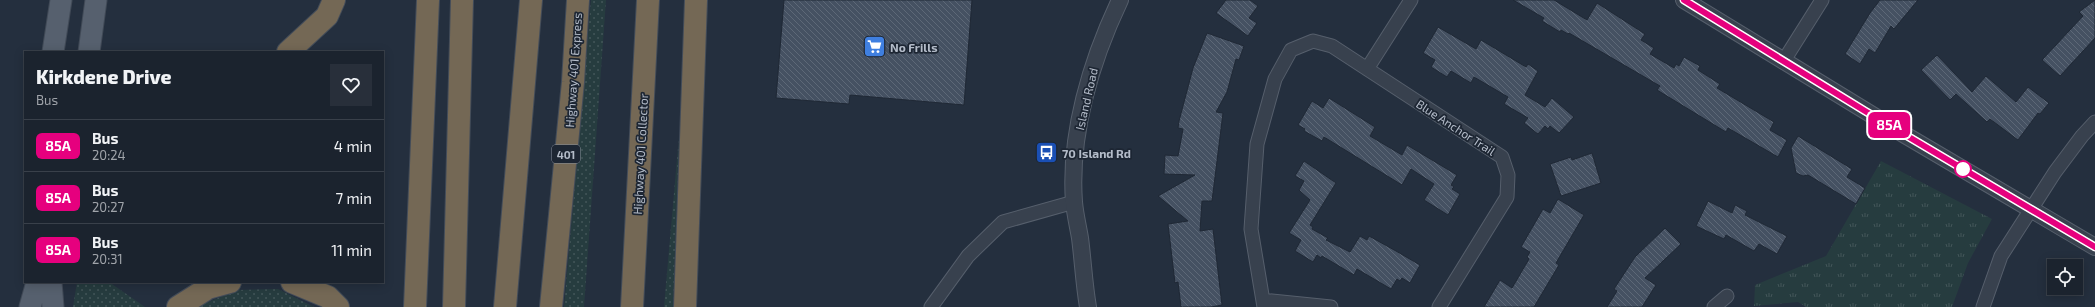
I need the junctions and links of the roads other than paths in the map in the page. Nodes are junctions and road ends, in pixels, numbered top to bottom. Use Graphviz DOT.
graph roads {
  1 [pos="61,0"];
  2 [pos="96,0"];
  3 [pos="334,0"];
  4 [pos="428,0"];
  5 [pos="462,0"];
  6 [pos="532,0"];
  7 [pos="578,0"];
  8 [pos="648,0"];
  9 [pos="696,0"];
  10 [pos="1120,0"];
  11 [pos="1411,0"];
  12 [pos="1684,0"];
  13 [pos="1822,0"];
  14 [pos="53,51"];
  15 [pos="90,51"];
  16 [pos="289,51"];
  17 [pos="1783,62"];
  18 [pos="1367,69"];
  19 [pos="2095,122"];
  20 [pos="1074,202"];
  21 [pos="2031,208"];
  22 [pos="2095,247"];
  23 [pos="37,283"];
  24 [pos="51,283"];
  25 [pos="226,283"];
  26 [pos="294,283"];
  27 [pos="1727,296"];
  28 [pos="1264,304"];
  29 [pos="30,307"];
  30 [pos="53,307"];
  31 [pos="178,307"];
  32 [pos="338,307"];
  33 [pos="415,307"];
  34 [pos="454,307"];
  35 [pos="505,307"];
  36 [pos="551,307"];
  37 [pos="632,307"];
  38 [pos="685,307"];
  39 [pos="931,307"];
  40 [pos="1088,307"];
  41 [pos="1331,307"];
  42 [pos="1439,307"];
  43 [pos="1714,307"];
  44 [pos="1983,307"];
  1 -- 14 [label="main road"];
  2 -- 15 [label="main road"];
  3 -- 16 [label="highway"];
  4 -- 33 [label="highway"];
  5 -- 34 [label="highway"];
  6 -- 35 [label="highway"];
  7 -- 36 [label="highway, Highway 401 Express / 401"];
  8 -- 37 [label="highway, Highway 401 Collector"];
  9 -- 38 [label="highway"];
  10 -- 20 [label="street, Island Road"];
  11 -- 18 [label="street"];
  12 -- 17 [label="street"];
  13 -- 17 [label="street"];
  17 -- 21 [label="street"];
  18 -- 28 [label="street, Blue Anchor Trail"];
  18 -- 42 [label="street, Blue Anchor Trail"];
  19 -- 21 [label="street"];
  20 -- 39 [label="street"];
  20 -- 40 [label="street, Island Road"];
  21 -- 22 [label="street"];
  21 -- 44 [label="street"];
  23 -- 29 [label="main road"];
  24 -- 30 [label="main road"];
  25 -- 31 [label="highway"];
  26 -- 32 [label="highway"];
  27 -- 43 [label="street"];
  28 -- 41 [label="street"];
}
